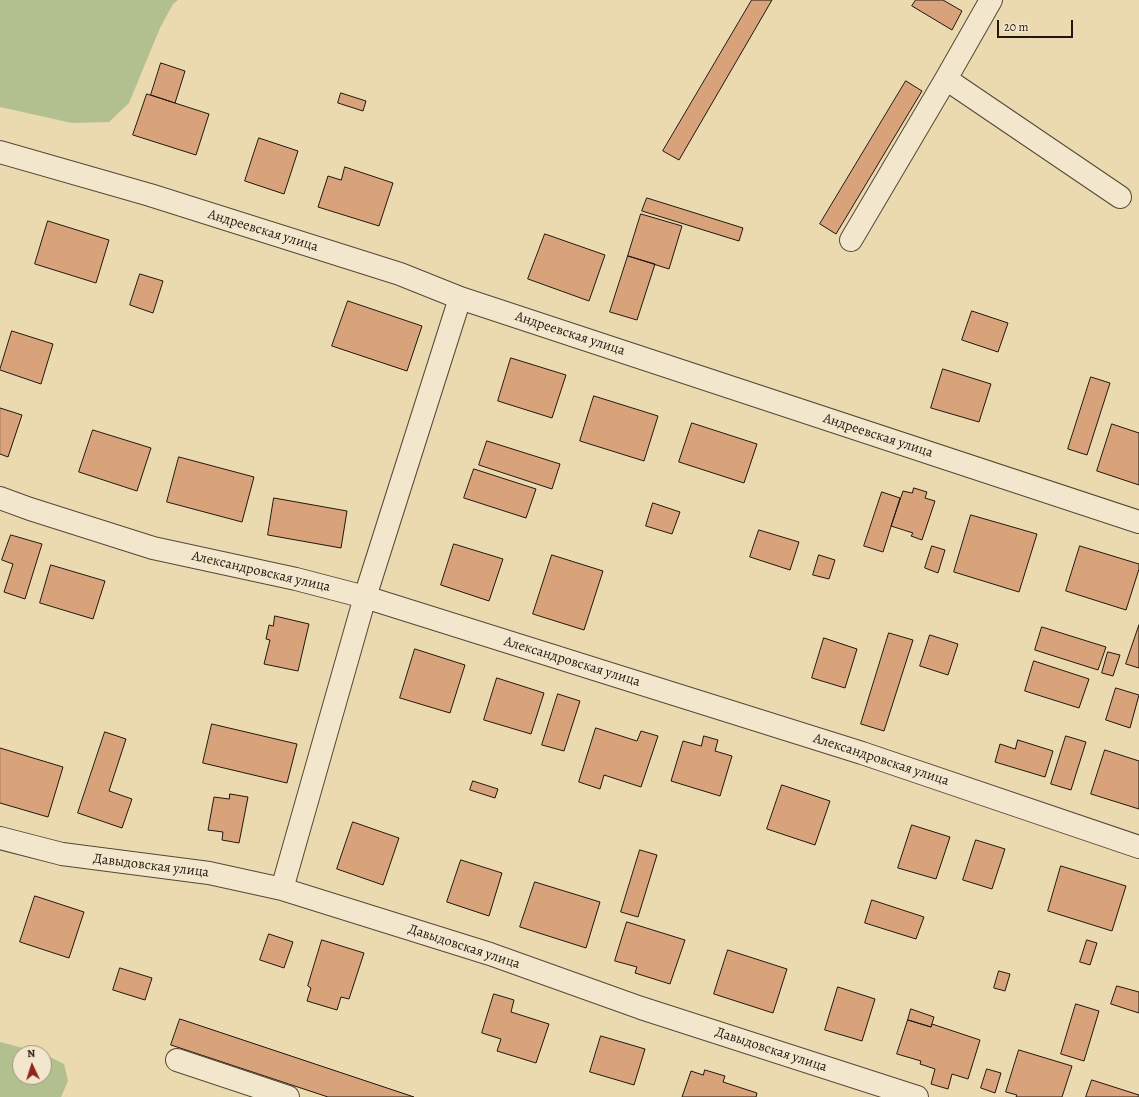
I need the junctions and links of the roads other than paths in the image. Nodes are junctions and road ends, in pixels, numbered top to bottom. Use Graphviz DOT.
graph roads {
  1 [pos="991,0"];
  2 [pos="946,79"];
  3 [pos="0,152"];
  4 [pos="1120,197"];
  5 [pos="851,240"];
  6 [pos="460,298"];
  7 [pos="0,498"];
  8 [pos="1139,522"];
  9 [pos="365,597"];
  10 [pos="0,838"];
  11 [pos="1139,847"];
  12 [pos="282,889"];
  13 [pos="177,1060"];
  14 [pos="288,1097"];
  15 [pos="917,1097"];
  1 -- 2 [label="street"];
  2 -- 4 [label="street"];
  2 -- 5 [label="street"];
  3 -- 6 [label="street, Андреевская улица"];
  6 -- 8 [label="street, Андреевская улица"];
  6 -- 9 [label="street"];
  7 -- 9 [label="street, Александровская улица"];
  9 -- 11 [label="street, Александровская улица"];
  9 -- 12 [label="street"];
  10 -- 12 [label="street, Давыдовская улица"];
  12 -- 15 [label="street, Давыдовская улица"];
  13 -- 14 [label="street"];
}
